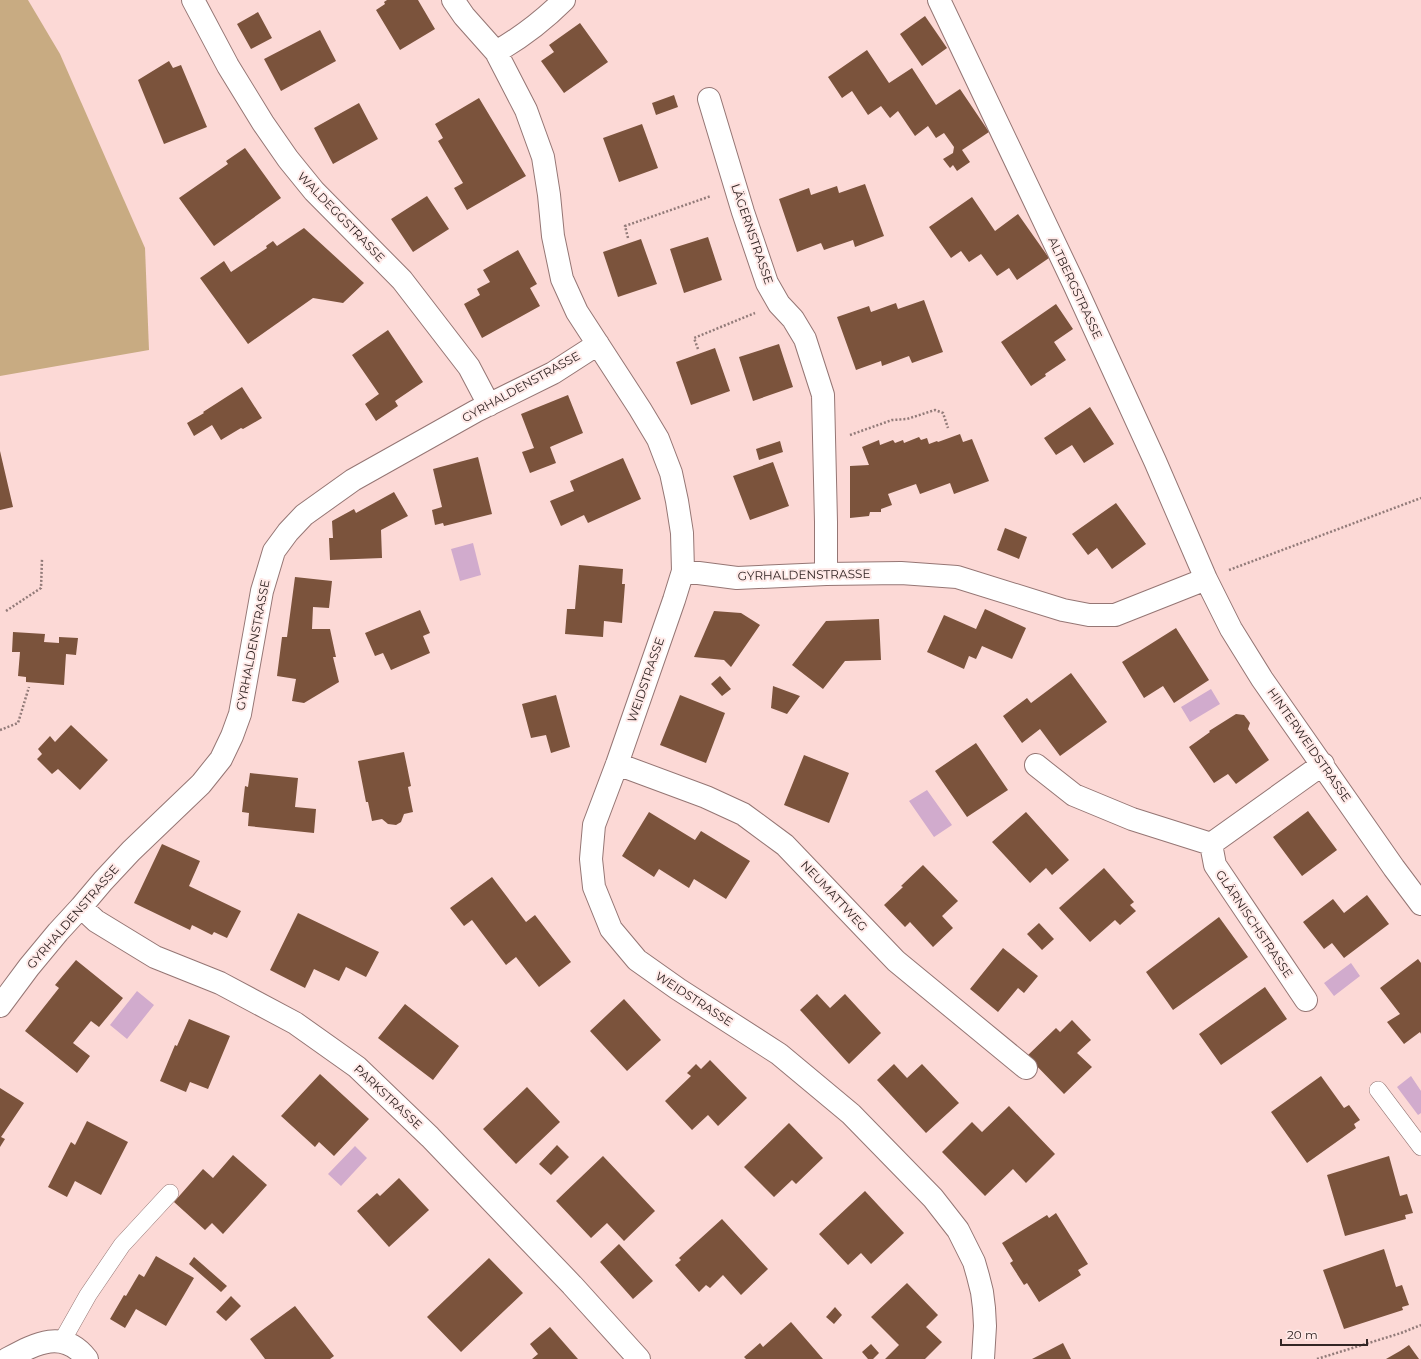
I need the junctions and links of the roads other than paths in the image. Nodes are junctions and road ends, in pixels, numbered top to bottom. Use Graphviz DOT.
graph roads {
  1 [pos="193,0"];
  2 [pos="453,0"];
  3 [pos="564,0"];
  4 [pos="939,0"];
  5 [pos="496,52"];
  6 [pos="709,98"];
  7 [pos="598,344"];
  8 [pos="489,405"];
  9 [pos="683,570"];
  10 [pos="826,574"];
  11 [pos="1206,579"];
  12 [pos="617,764"];
  13 [pos="1323,764"];
  14 [pos="1036,765"];
  15 [pos="1211,844"];
  16 [pos="1421,904"];
  17 [pos="81,907"];
  18 [pos="1306,1000"];
  19 [pos="0,1006"];
  20 [pos="1026,1068"];
  21 [pos="1378,1090"];
  22 [pos="1421,1147"];
  23 [pos="170,1193"];
  24 [pos="62,1341"];
  25 [pos="7,1359"];
  26 [pos="87,1359"];
  27 [pos="639,1359"];
  28 [pos="983,1359"];
  1 -- 8 [label="street, WALDEGGSTRASSE"];
  2 -- 5 [label="street"];
  3 -- 5 [label="street"];
  4 -- 11 [label="street, ALTBERGSTRASSE"];
  5 -- 7 [label="street"];
  6 -- 10 [label="street, LÄGERNSTRASSE"];
  7 -- 8 [label="street, GYRHALDENSTRASSE"];
  7 -- 9 [label="street"];
  8 -- 17 [label="street, GYRHALDENSTRASSE"];
  9 -- 10 [label="street, GYRHALDENSTRASSE"];
  9 -- 12 [label="street, WEIDSTRASSE"];
  10 -- 11 [label="street, GYRHALDENSTRASSE"];
  11 -- 13 [label="street, HINTERWEIDSTRASSE"];
  12 -- 20 [label="street, NEUMATTWEG"];
  12 -- 28 [label="street, WEIDSTRASSE"];
  13 -- 15 [label="street"];
  13 -- 16 [label="street, HINTERWEIDSTRASSE"];
  14 -- 15 [label="street"];
  15 -- 18 [label="street, GLÄRNISCHSTRASSE"];
  17 -- 19 [label="street, GYRHALDENSTRASSE"];
  17 -- 27 [label="street, PARKSTRASSE"];
  21 -- 22 [label="lane"];
  23 -- 24 [label="lane"];
  24 -- 25 [label="street"];
  24 -- 26 [label="street"];
}
